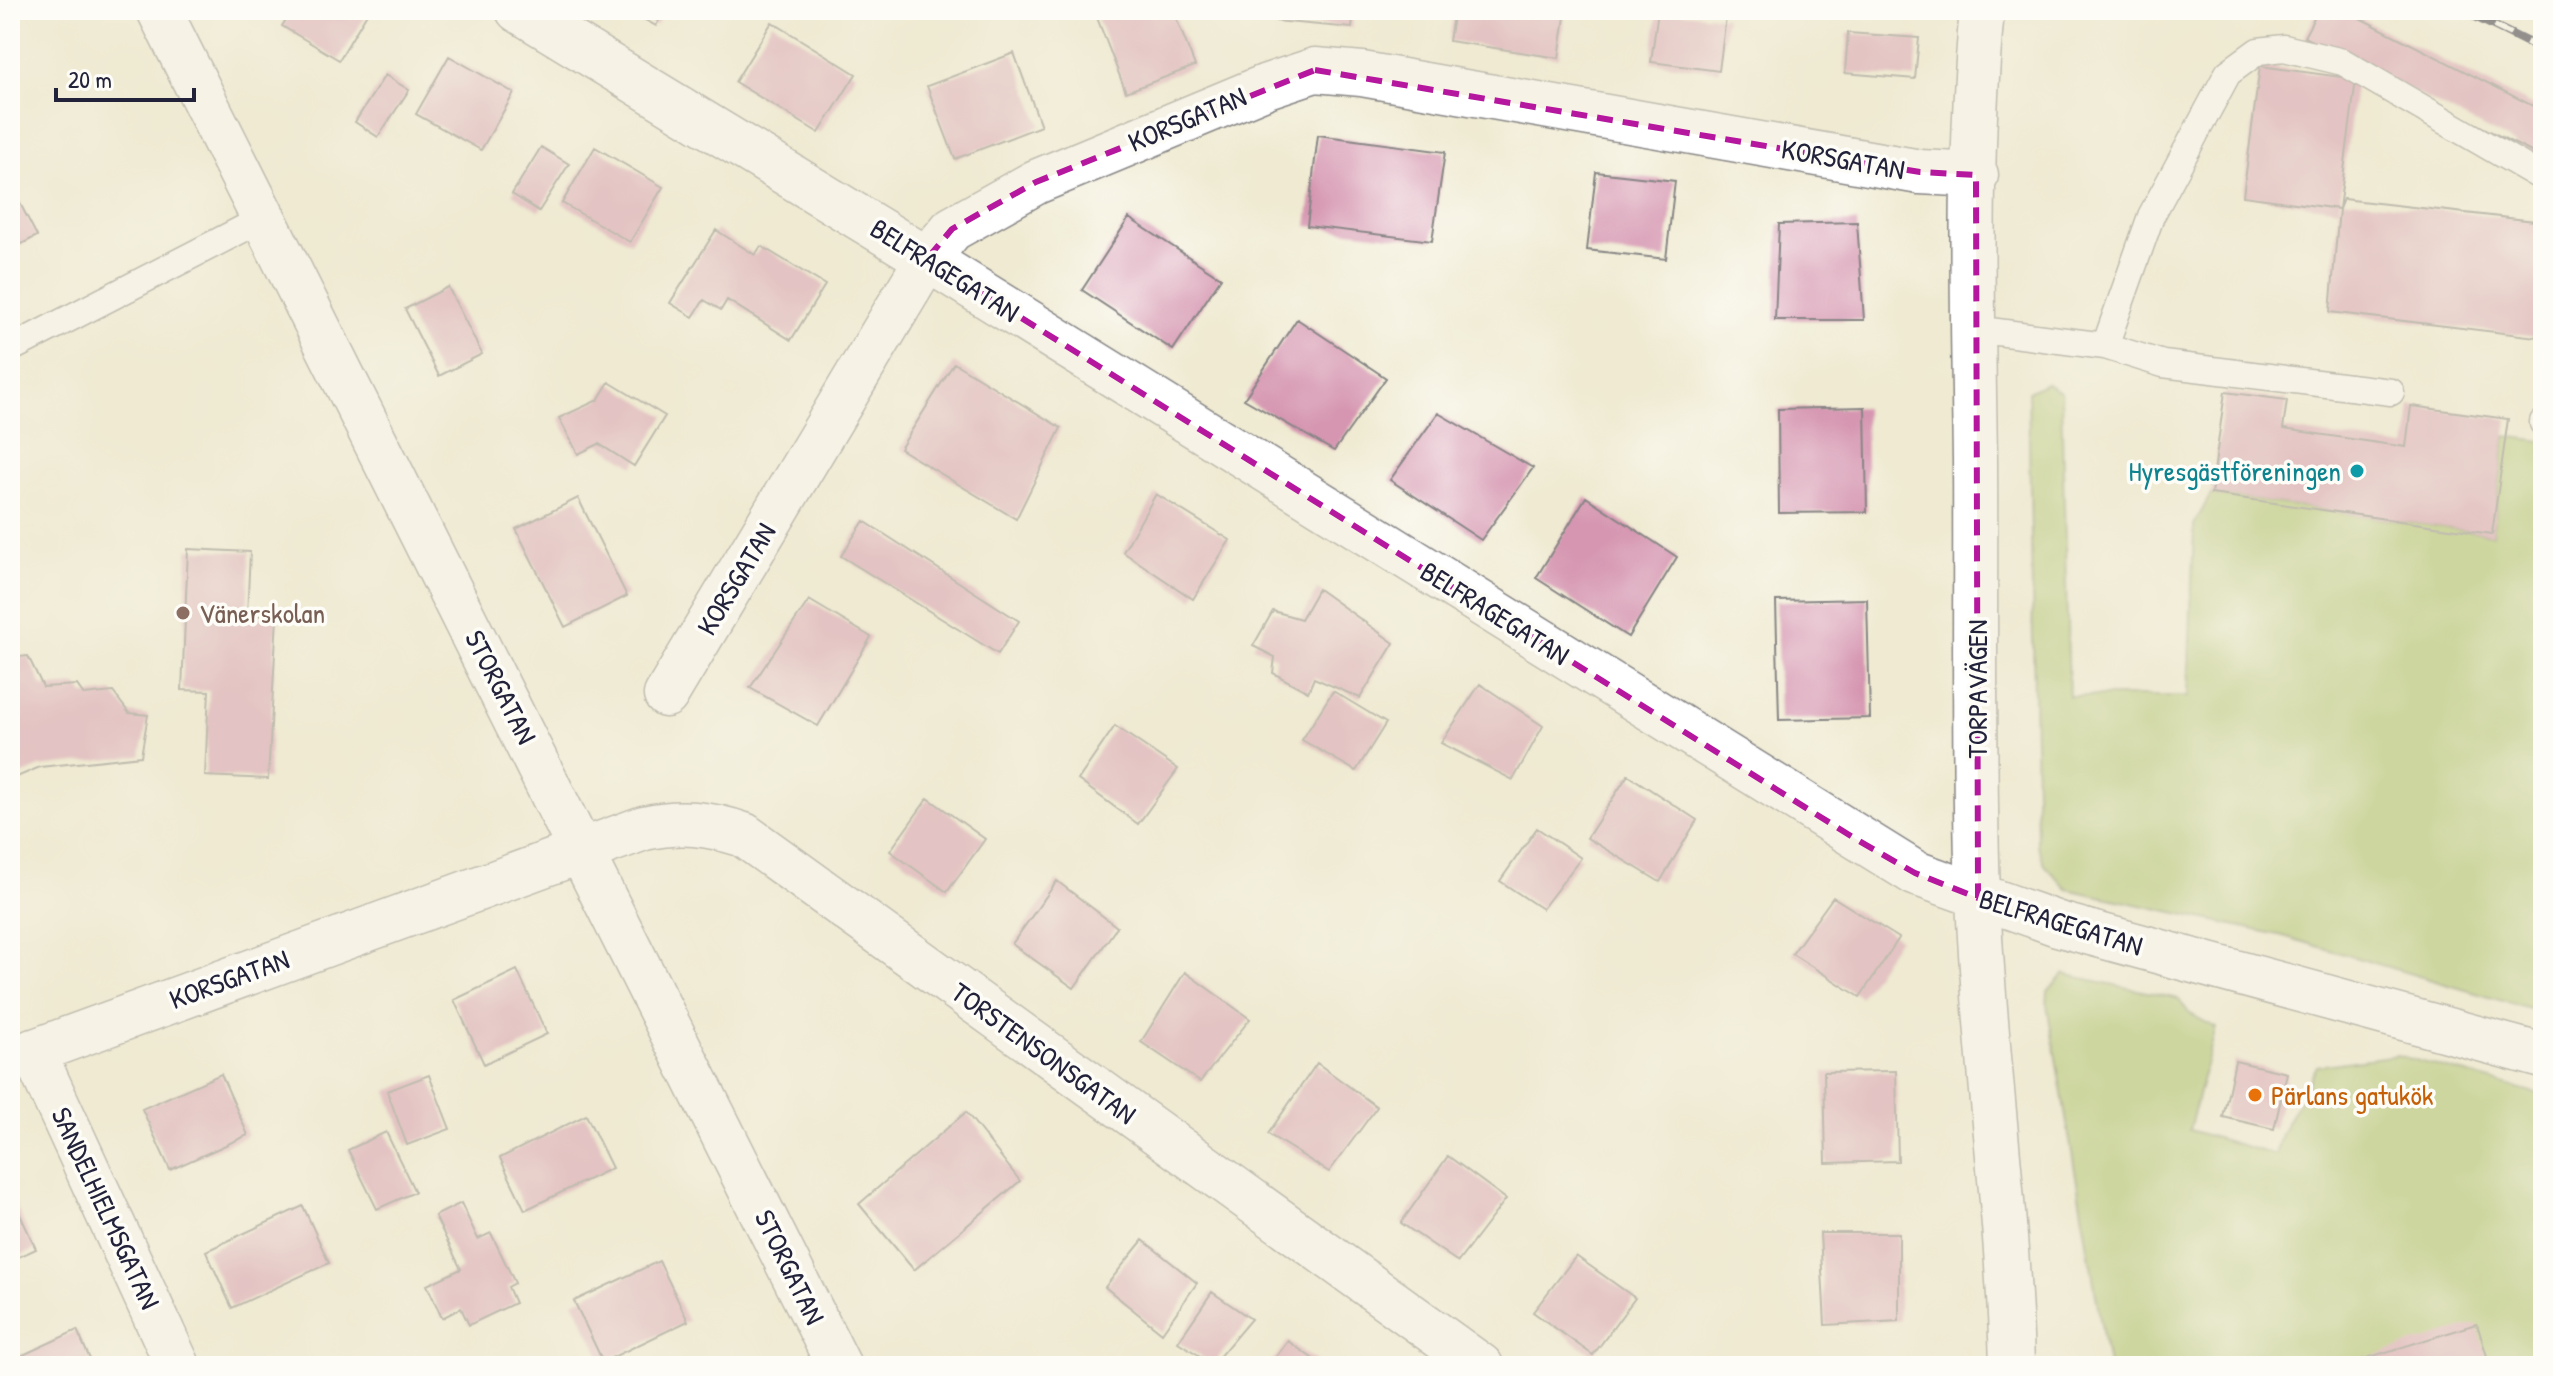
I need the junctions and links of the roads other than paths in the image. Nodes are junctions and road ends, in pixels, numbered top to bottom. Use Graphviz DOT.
graph roads {
  1 [pos="159,10"];
  2 [pos="518,10"];
  3 [pos="1982,10"];
  4 [pos="1976,175"];
  5 [pos="2543,178"];
  6 [pos="264,218"];
  7 [pos="927,259"];
  8 [pos="1974,329"];
  9 [pos="2105,346"];
  10 [pos="10,349"];
  11 [pos="2391,392"];
  12 [pos="666,695"];
  13 [pos="583,850"];
  14 [pos="1978,898"];
  15 [pos="22,1055"];
  16 [pos="2543,1056"];
  17 [pos="178,1366"];
  18 [pos="839,1366"];
  19 [pos="1481,1366"];
  20 [pos="2012,1366"];
  1 -- 6 [label="street, STORGATAN"];
  2 -- 7 [label="street, BELFRAGEGATAN"];
  3 -- 4 [label="street, TORPAVÄGEN"];
  4 -- 7 [label="street, KORSGATAN"];
  4 -- 8 [label="street, TORPAVÄGEN"];
  5 -- 9 [label="lane"];
  6 -- 10 [label="lane"];
  6 -- 13 [label="street, STORGATAN"];
  7 -- 12 [label="street, KORSGATAN"];
  7 -- 14 [label="street, BELFRAGEGATAN"];
  8 -- 9 [label="lane"];
  8 -- 14 [label="street, TORPAVÄGEN"];
  9 -- 11 [label="lane"];
  13 -- 15 [label="street, KORSGATAN"];
  13 -- 18 [label="street, STORGATAN"];
  13 -- 19 [label="street, TORSTENSONSGATAN"];
  14 -- 16 [label="street, BELFRAGEGATAN"];
  14 -- 20 [label="street, TORPAVÄGEN"];
  15 -- 17 [label="street, SANDELHIELMSGATAN"];
}
